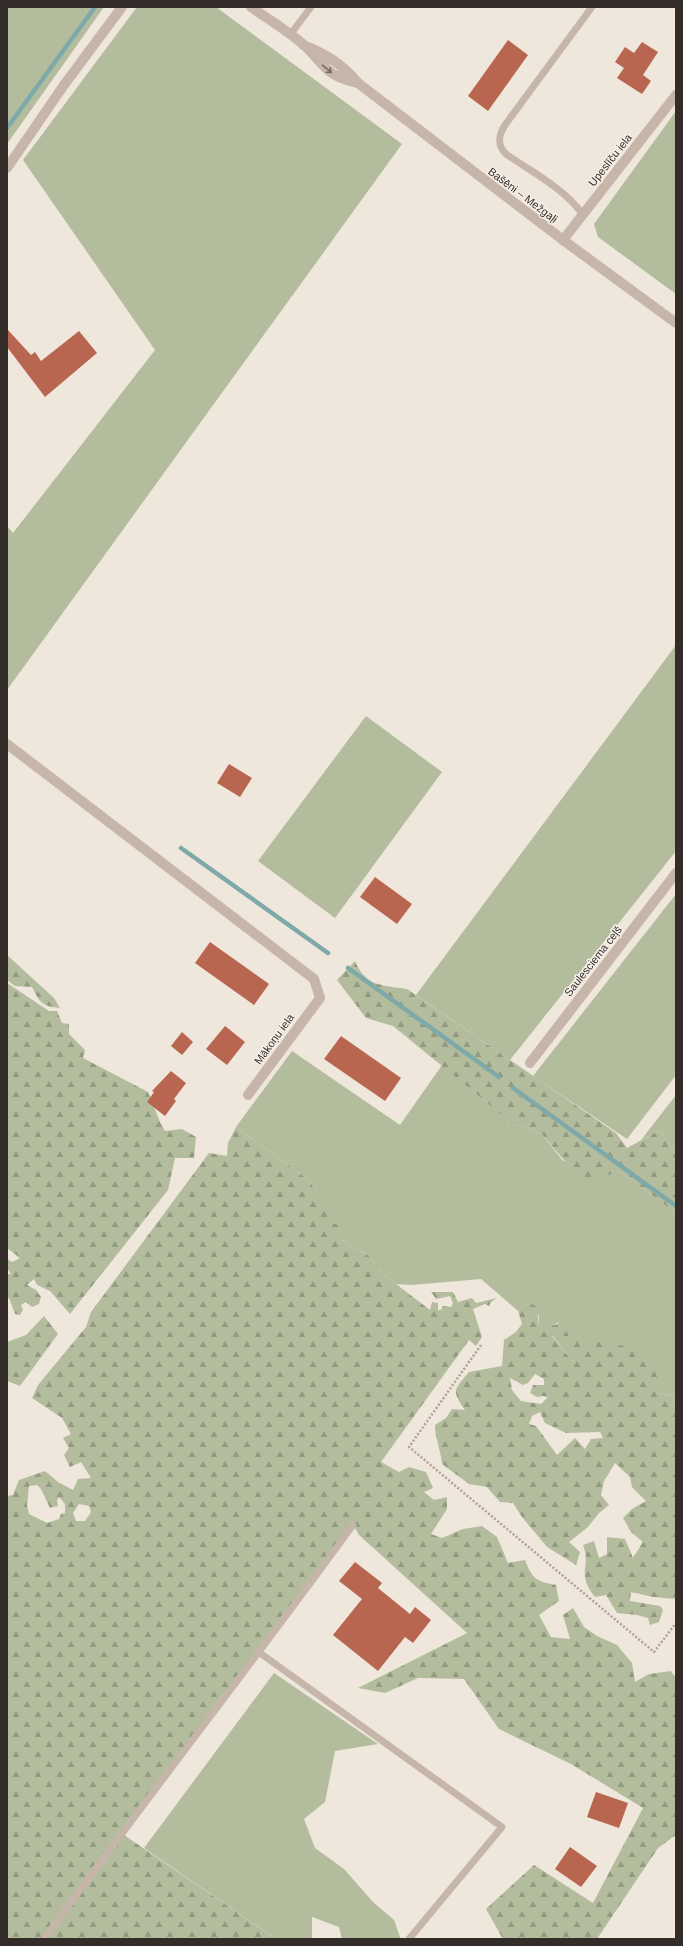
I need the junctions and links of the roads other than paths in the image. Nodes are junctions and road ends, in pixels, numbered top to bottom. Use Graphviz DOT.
graph roads {
  1 [pos="122,7"];
  2 [pos="251,7"];
  3 [pos="311,7"];
  4 [pos="592,7"];
  5 [pos="290,35"];
  6 [pos="676,95"];
  7 [pos="7,168"];
  8 [pos="583,215"];
  9 [pos="563,240"];
  10 [pos="676,323"];
  11 [pos="7,744"];
  12 [pos="676,873"];
  13 [pos="530,1063"];
  14 [pos="248,1095"];
  15 [pos="353,1525"];
  16 [pos="260,1653"];
  17 [pos="44,1939"];
  18 [pos="409,1939"];
  1 -- 7 [label="street"];
  2 -- 5 [label="street, Bašēni – Mežgaļi"];
  3 -- 5 [label="lane"];
  4 -- 8 [label="lane"];
  5 -- 9 [label="street, Bašēni – Mežgaļi"];
  6 -- 8 [label="street, Upeslīču iela"];
  8 -- 9 [label="street, Upeslīču iela"];
  9 -- 10 [label="street, Bašēni – Mežgaļi"];
  11 -- 14 [label="street, Mākoņu iela"];
  12 -- 13 [label="street, Saulesciema ceļš"];
  15 -- 16 [label="lane"];
  16 -- 17 [label="lane"];
  16 -- 18 [label="lane"];
}
